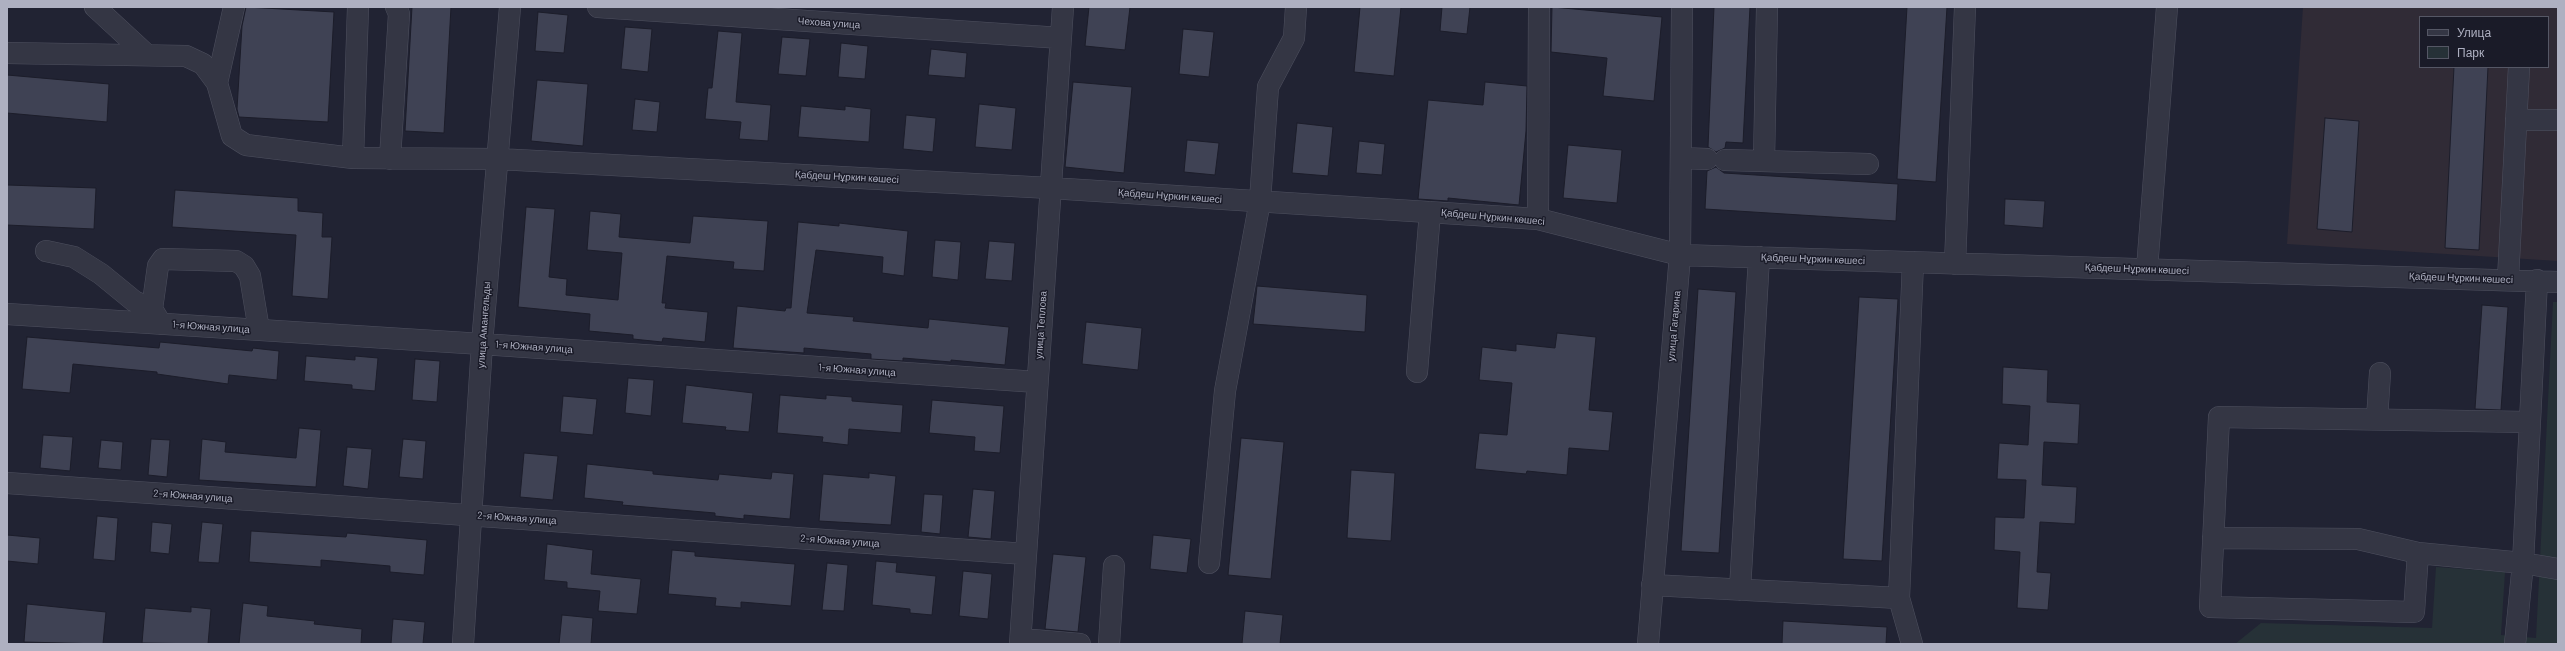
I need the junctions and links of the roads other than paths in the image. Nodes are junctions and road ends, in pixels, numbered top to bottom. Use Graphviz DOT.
graph roads {
  1 [pos="95,7"];
  2 [pos="234,7"];
  3 [pos="358,7"];
  4 [pos="396,7"];
  5 [pos="510,7"];
  6 [pos="598,7"];
  7 [pos="1063,7"];
  8 [pos="1296,7"];
  9 [pos="1539,7"];
  10 [pos="1682,7"];
  11 [pos="1768,7"];
  12 [pos="1965,7"];
  13 [pos="2168,7"];
  14 [pos="1061,38"];
  15 [pos="7,53"];
  16 [pos="147,55"];
  17 [pos="2519,68"];
  18 [pos="217,83"];
  19 [pos="2516,120"];
  20 [pos="2558,120"];
  21 [pos="353,158"];
  22 [pos="1681,158"];
  23 [pos="390,159"];
  24 [pos="498,159"];
  25 [pos="1764,161"];
  26 [pos="1868,164"];
  27 [pos="1050,188"];
  28 [pos="1260,202"];
  29 [pos="1430,212"];
  30 [pos="1538,219"];
  31 [pos="46,251"];
  32 [pos="1680,255"];
  33 [pos="1759,257"];
  34 [pos="1913,262"];
  35 [pos="1955,264"];
  36 [pos="2148,269"];
  37 [pos="2508,279"];
  38 [pos="2537,280"];
  39 [pos="2558,282"];
  40 [pos="7,314"];
  41 [pos="157,316"];
  42 [pos="259,330"];
  43 [pos="482,344"];
  44 [pos="1417,372"];
  45 [pos="2380,373"];
  46 [pos="1037,382"];
  47 [pos="2377,419"];
  48 [pos="2528,422"];
  49 [pos="7,483"];
  50 [pos="472,515"];
  51 [pos="2214,538"];
  52 [pos="2418,553"];
  53 [pos="1026,554"];
  54 [pos="2523,562"];
  55 [pos="1209,563"];
  56 [pos="1114,566"];
  57 [pos="2558,570"];
  58 [pos="1652,585"];
  59 [pos="1740,590"];
  60 [pos="1899,598"];
  61 [pos="1021,641"];
  62 [pos="463,644"];
  63 [pos="1080,644"];
  64 [pos="1109,644"];
  65 [pos="1648,644"];
  66 [pos="1912,644"];
  67 [pos="2515,644"];
  1 -- 16 [label="street"];
  2 -- 18 [label="street"];
  3 -- 21 [label="street"];
  4 -- 23 [label="street"];
  5 -- 24 [label="street, улица Амангельды"];
  6 -- 14 [label="street, Чехова улица"];
  7 -- 14 [label="street, улица Теплова"];
  8 -- 28 [label="street"];
  9 -- 30 [label="street"];
  10 -- 22 [label="street, улица Гагарина"];
  11 -- 25 [label="street"];
  12 -- 35 [label="street"];
  13 -- 36 [label="street"];
  14 -- 27 [label="street, улица Теплова"];
  15 -- 16 [label="street"];
  16 -- 18 [label="street"];
  17 -- 19 [label="street"];
  18 -- 21 [label="street, Қабдеш Нұркин көшесі"];
  19 -- 20 [label="street"];
  19 -- 37 [label="street"];
  21 -- 23 [label="street, Қабдеш Нұркин көшесі"];
  22 -- 25 [label="street"];
  22 -- 32 [label="street, улица Гагарина"];
  23 -- 24 [label="street, Қабдеш Нұркин көшесі"];
  24 -- 27 [label="street, Қабдеш Нұркин көшесі"];
  24 -- 43 [label="street, улица Амангельды"];
  25 -- 26 [label="street"];
  27 -- 28 [label="street, Қабдеш Нұркин көшесі"];
  27 -- 46 [label="street, улица Теплова"];
  28 -- 29 [label="street, Қабдеш Нұркин көшесі"];
  28 -- 55 [label="street"];
  29 -- 30 [label="street, Қабдеш Нұркин көшесі"];
  29 -- 44 [label="street"];
  30 -- 32 [label="street, Қабдеш Нұркин көшесі"];
  31 -- 41 [label="street"];
  32 -- 33 [label="street, Қабдеш Нұркин көшесі"];
  32 -- 58 [label="street, улица Гагарина"];
  33 -- 34 [label="street, Қабдеш Нұркин көшесі"];
  33 -- 59 [label="street"];
  34 -- 35 [label="street, Қабдеш Нұркин көшесі"];
  34 -- 60 [label="street"];
  35 -- 36 [label="street, Қабдеш Нұркин көшесі"];
  36 -- 37 [label="street, Қабдеш Нұркин көшесі"];
  37 -- 38 [label="street, Қабдеш Нұркин көшесі"];
  38 -- 39 [label="street, Қабдеш Нұркин көшесі"];
  38 -- 48 [label="street"];
  40 -- 41 [label="street, 1-я Южная улица"];
  41 -- 42 [label="street, 1-я Южная улица"];
  41 -- 42 [label="street"];
  42 -- 43 [label="street, 1-я Южная улица"];
  43 -- 46 [label="street, 1-я Южная улица"];
  43 -- 50 [label="street, улица Амангельды"];
  45 -- 47 [label="street"];
  46 -- 53 [label="street, улица Теплова"];
  47 -- 48 [label="street"];
  47 -- 51 [label="street"];
  48 -- 54 [label="street"];
  49 -- 50 [label="street, 2-я Южная улица"];
  50 -- 53 [label="street, 2-я Южная улица"];
  50 -- 62 [label="street, улица Амангельды"];
  51 -- 52 [label="street"];
  51 -- 52 [label="street"];
  52 -- 54 [label="street"];
  53 -- 61 [label="street, улица Теплова"];
  54 -- 57 [label="street"];
  54 -- 67 [label="street"];
  56 -- 64 [label="street"];
  58 -- 59 [label="street"];
  58 -- 65 [label="street, улица Гагарина"];
  59 -- 60 [label="street"];
  60 -- 66 [label="street"];
  61 -- 63 [label="street"];
}
